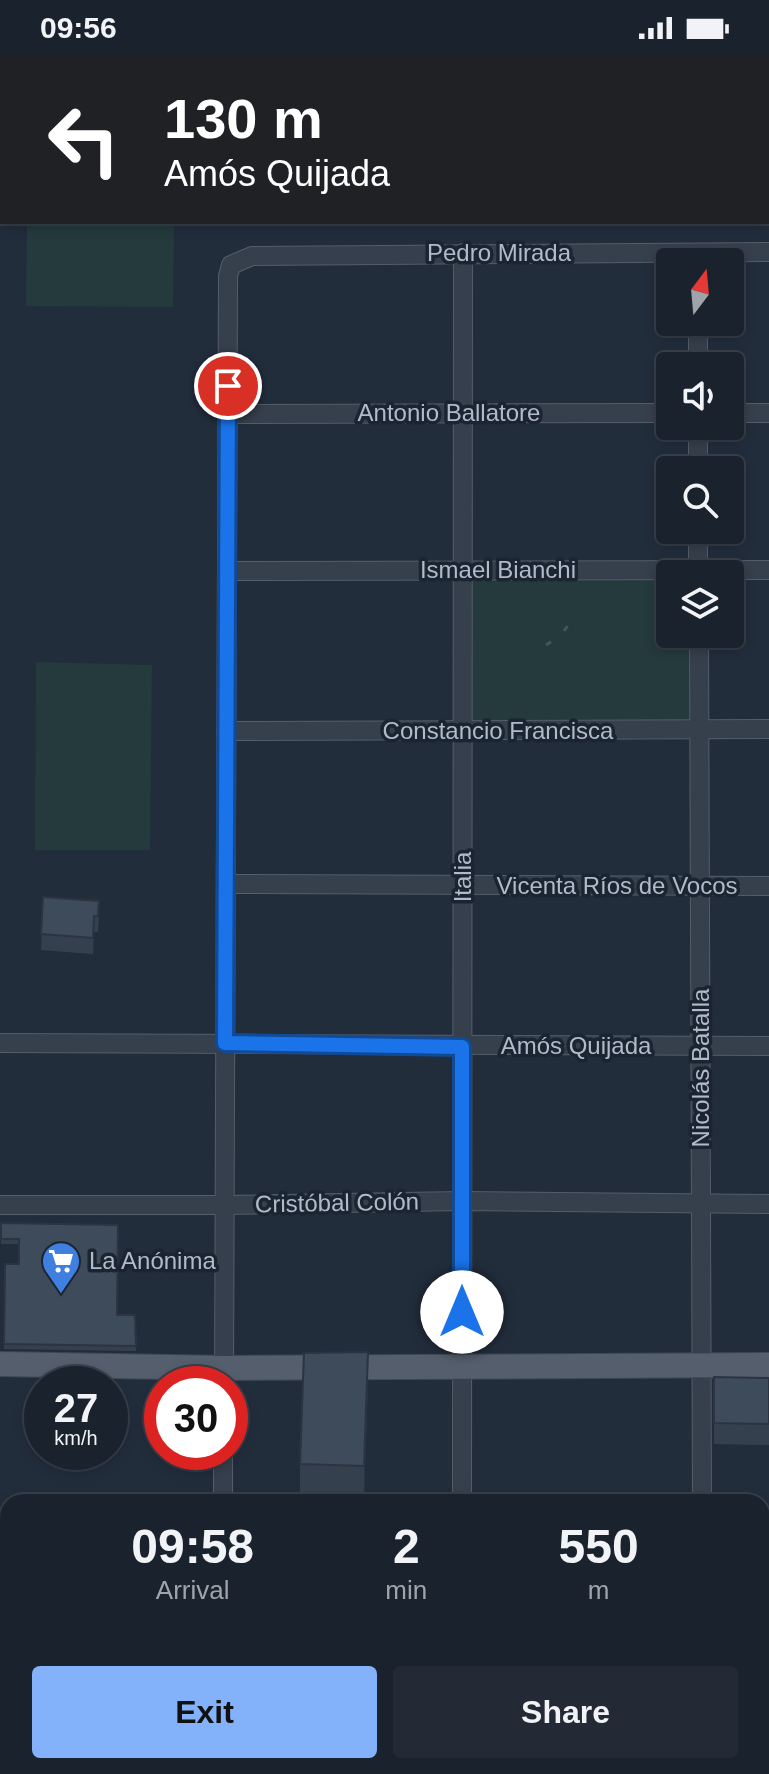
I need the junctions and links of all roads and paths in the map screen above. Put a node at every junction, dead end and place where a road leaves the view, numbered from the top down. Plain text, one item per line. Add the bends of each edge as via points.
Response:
1 (769, 252) edge
2 (463, 253) junction
3 (744, 254) edge
4 (656, 256) edge
5 (463, 413) junction
6 (656, 413) edge
7 (744, 413) edge
8 (769, 413) edge
9 (228, 414) junction
10 (463, 570) junction
11 (769, 570) edge
12 (227, 571) junction
13 (744, 571) edge
14 (656, 572) edge
15 (569, 624) dead end
16 (564, 631) dead end
17 (552, 641) dead end
18 (546, 645) dead end
19 (699, 648) edge
20 (769, 729) edge
21 (700, 730) junction
22 (226, 731) junction
23 (463, 731) junction
24 (226, 884) junction
25 (462, 885) junction
26 (699, 886) junction
27 (769, 886) edge
28 (0, 1043) edge
29 (225, 1043) junction
30 (700, 1046) junction
31 (769, 1046) edge
32 (462, 1047) junction
33 (462, 1201) junction
34 (702, 1204) junction
35 (769, 1204) edge
36 (0, 1205) edge
37 (224, 1205) junction
38 (0, 1364) edge
39 (702, 1365) junction
40 (769, 1365) edge
41 (224, 1366) edge
42 (462, 1368) junction
43 (144, 1372) edge
44 (248, 1375) edge
45 (223, 1470) edge
46 (223, 1494) edge
47 (462, 1494) edge
48 (702, 1494) edge

1 - 3 street, Pedro Mirada
2 - 4 street, Pedro Mirada
2 - 5 street, Italia
2 - 9 street, Pedro Mirada via 239,259 228,276
5 - 6 street, Antonio Ballatore
5 - 9 street, Antonio Ballatore
5 - 10 street, Italia
7 - 8 street
9 - 12 street
10 - 12 street, Ismael Bianchi
10 - 14 street, Ismael Bianchi
10 - 23 street, Italia
11 - 13 street, Ismael Bianchi
12 - 22 street
15 - 16 path
17 - 18 path
19 - 21 street, Nicolás Batalla
20 - 21 street, Constancio Francisca
21 - 23 street, Constancio Francisca
21 - 26 street, Nicolás Batalla
22 - 23 street, Constancio Francisca
22 - 24 street
23 - 25 street, Italia
24 - 25 street, Vicenta Ríos de Vocos
24 - 29 street
25 - 26 street, Vicenta Ríos de Vocos
25 - 32 street, Italia
26 - 27 street, Vicenta Ríos de Vocos
26 - 30 street, Nicolás Batalla
28 - 29 street, Amós Quijada
29 - 32 street, Amós Quijada
29 - 37 street
30 - 31 street, Amós Quijada
30 - 32 street, Amós Quijada
30 - 34 street, Nicolás Batalla
32 - 33 street, Italia
33 - 34 street, Cristóbal Colón
33 - 37 street, Cristóbal Colón
33 - 42 street, Italia
34 - 35 street, Cristóbal Colón
34 - 39 street, Nicolás Batalla
36 - 37 street, Cristóbal Colón
37 - 41 street
38 - 43 main road
39 - 40 main road
39 - 42 main road
39 - 48 street, Nicolás Batalla
42 - 44 main road
42 - 47 street, Italia
45 - 46 street

